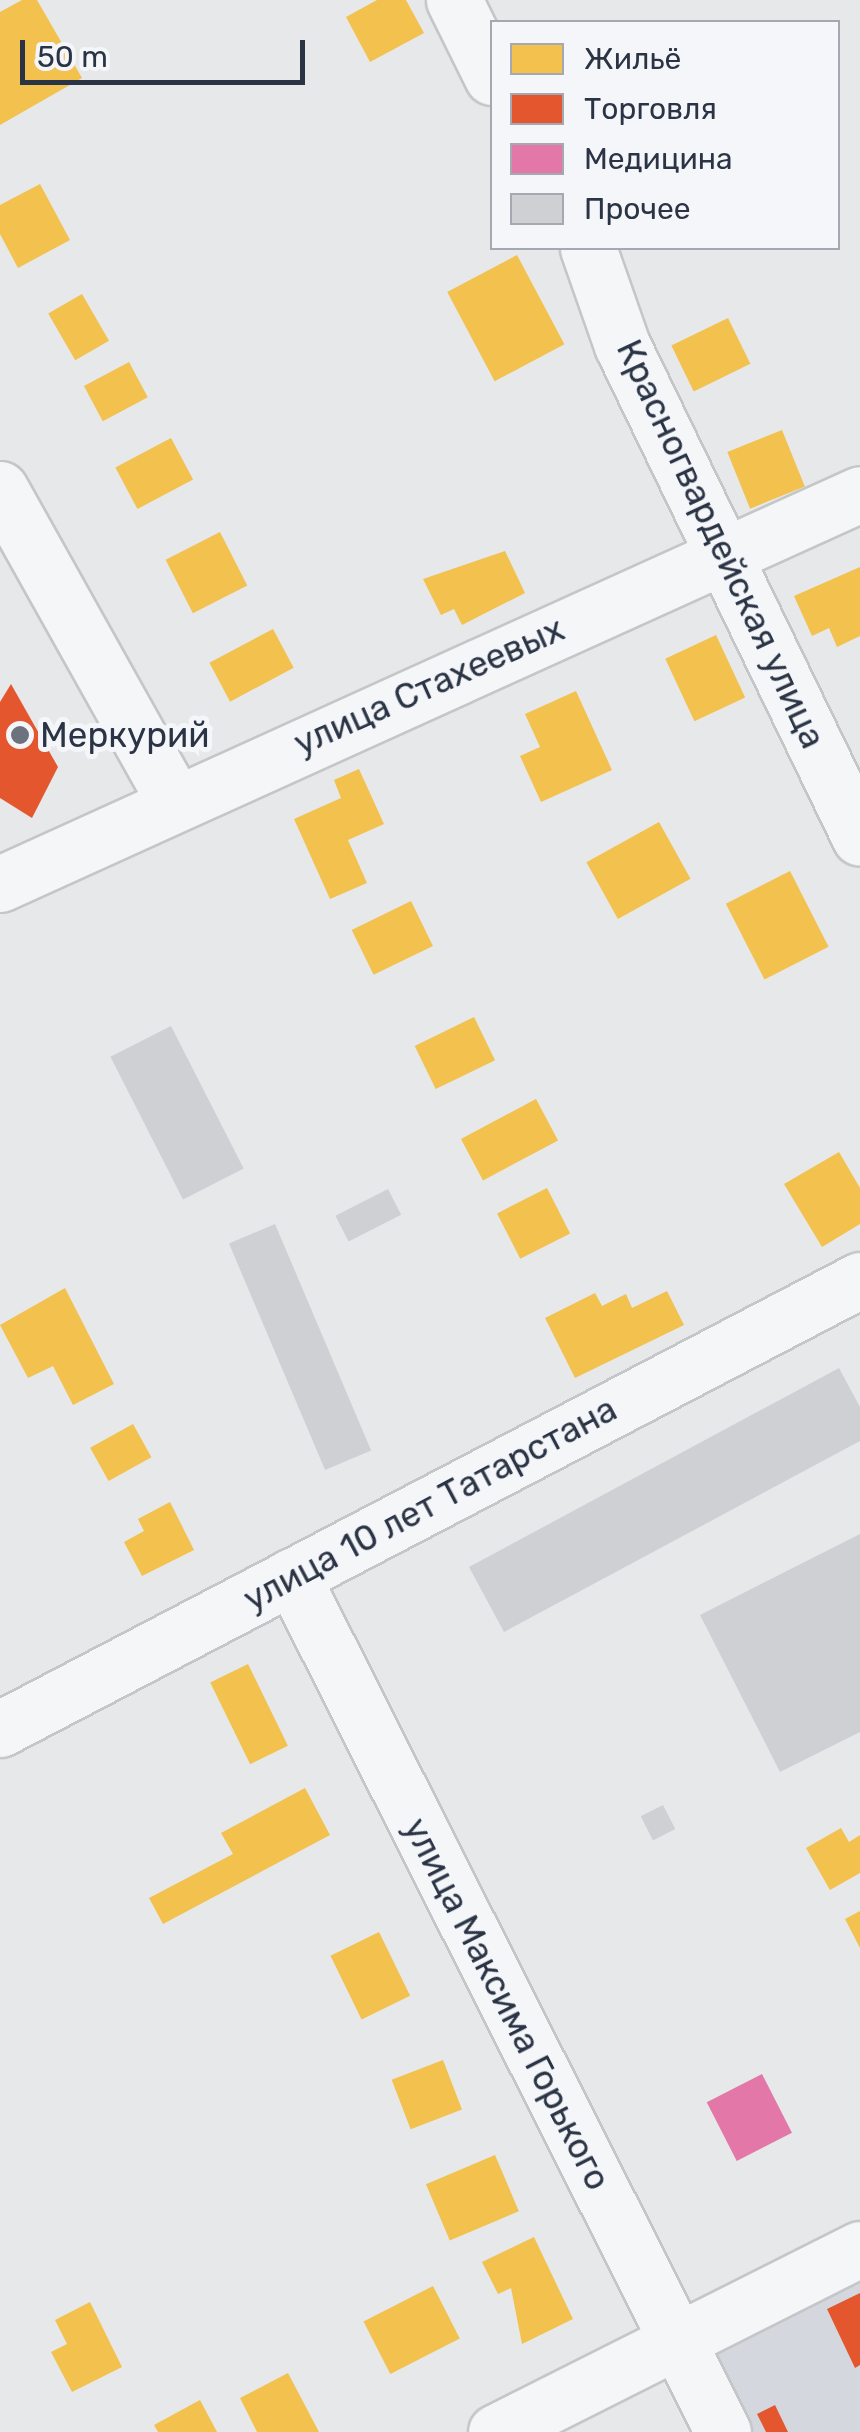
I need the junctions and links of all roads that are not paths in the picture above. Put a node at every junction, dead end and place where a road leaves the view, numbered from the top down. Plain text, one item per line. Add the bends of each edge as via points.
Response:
1 (454, 0) edge
2 (490, 73) edge
3 (589, 250) edge
4 (0, 489) edge
5 (860, 494) edge
6 (724, 556) junction
7 (173, 799) junction
8 (860, 838) edge
9 (0, 884) edge
10 (860, 1280) edge
11 (292, 1576) junction
12 (0, 1730) edge
13 (860, 2249) edge
14 (676, 2340) junction
15 (496, 2432) edge
16 (723, 2432) edge

1 - 2 street
3 - 6 street, Красногвардейская улица via 622,346
4 - 7 street
5 - 6 street, улица Стахеевых
6 - 7 street, улица Стахеевых
6 - 8 street, Красногвардейская улица
7 - 9 street, улица Стахеевых
10 - 11 street, улица 10 лет Татарстана
11 - 12 street, улица 10 лет Татарстана
11 - 14 street, улица Максима Горького
13 - 14 street
14 - 15 street
14 - 16 street, улица Максима Горького

